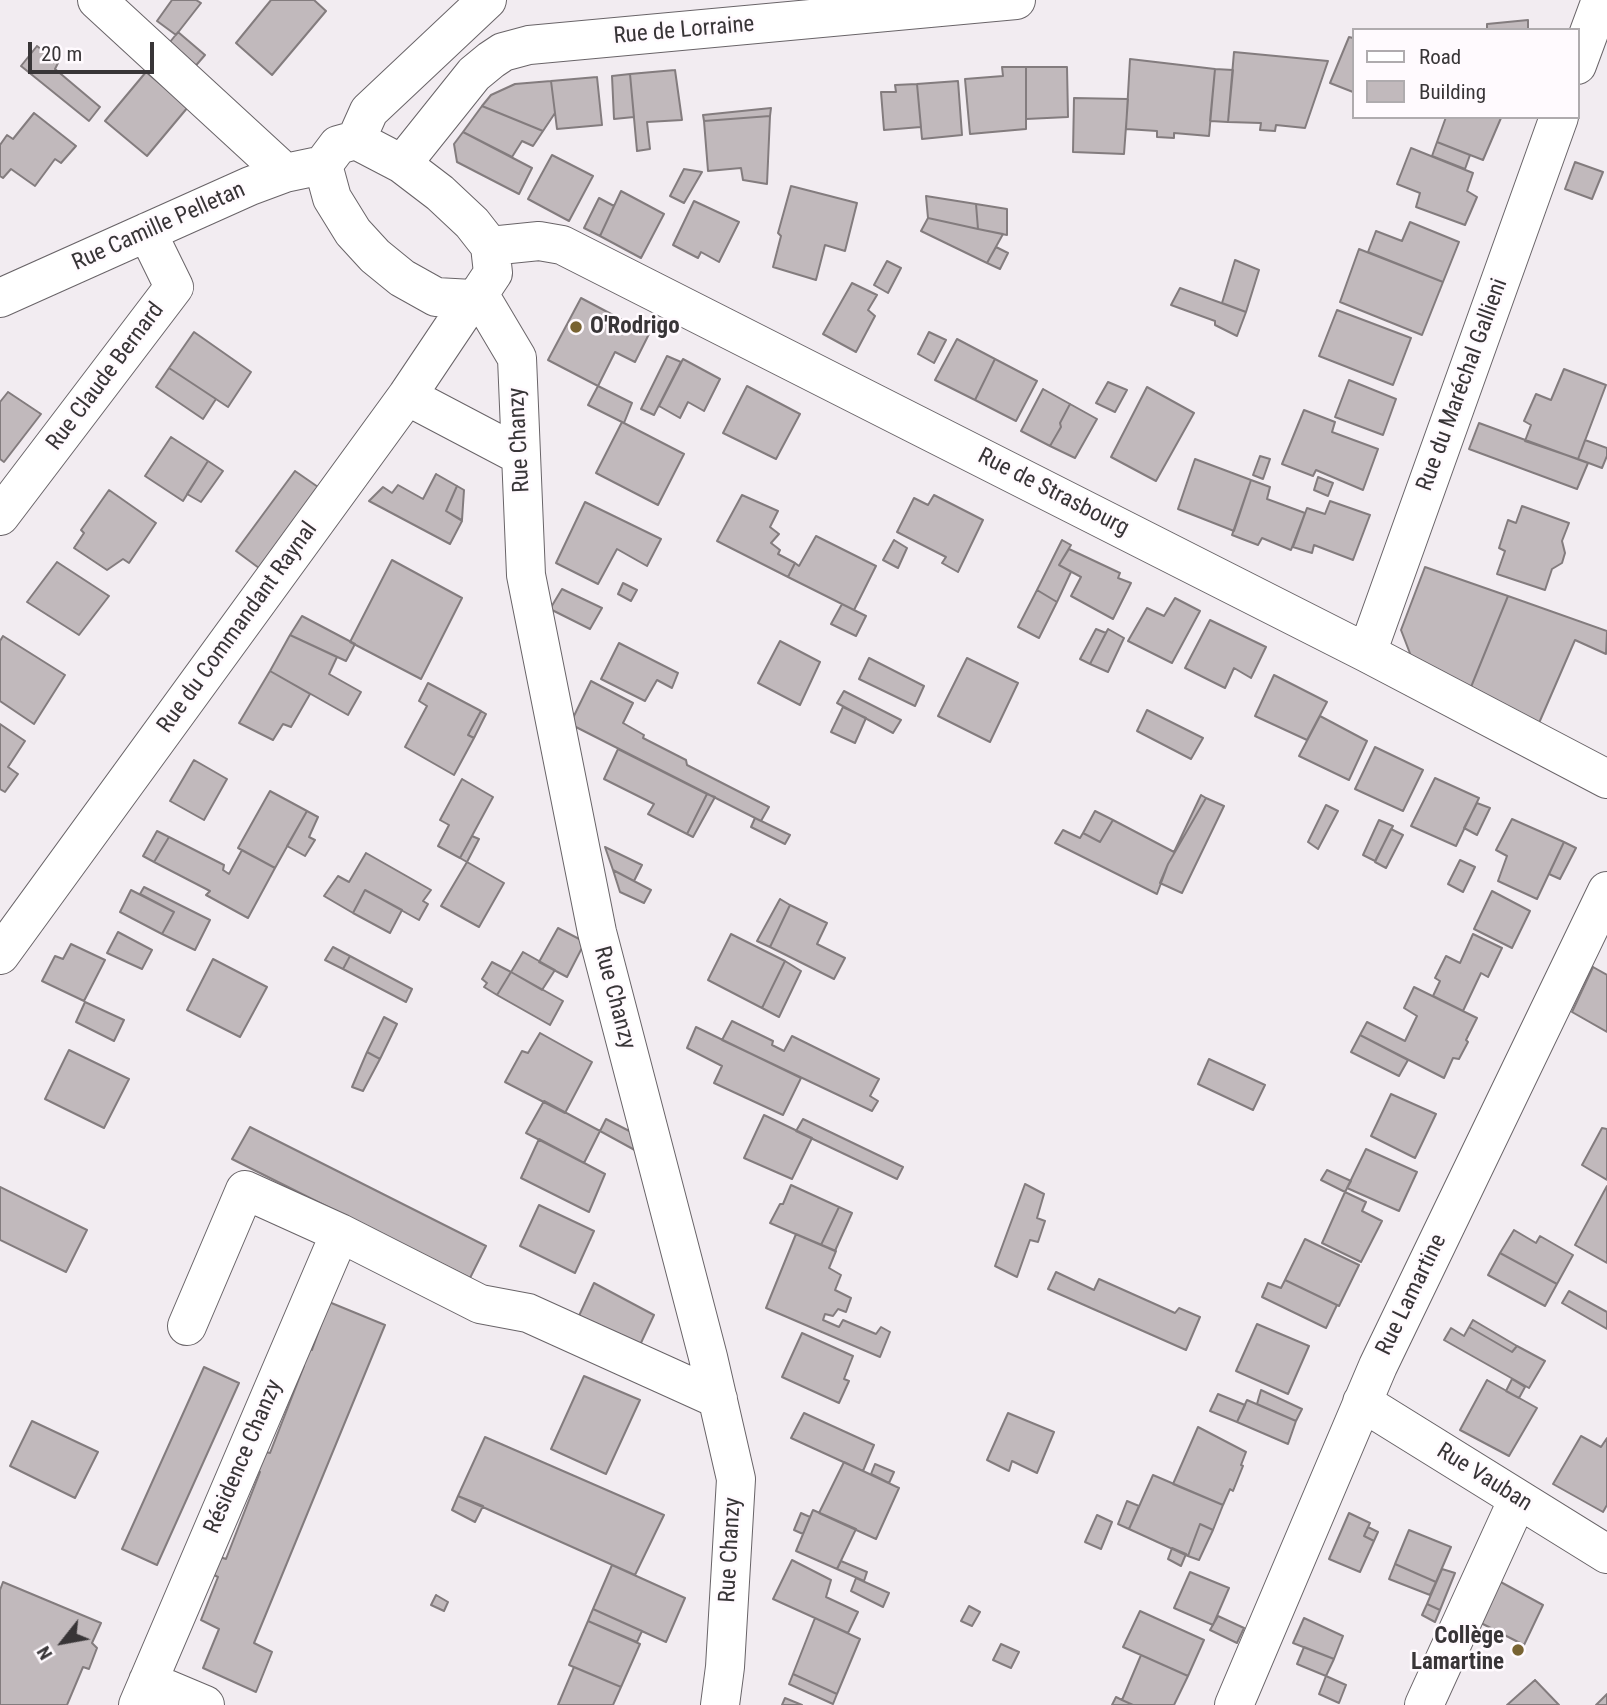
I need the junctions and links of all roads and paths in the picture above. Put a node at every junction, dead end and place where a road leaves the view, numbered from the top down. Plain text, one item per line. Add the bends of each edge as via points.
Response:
1 (97, 0) edge
2 (486, 0) edge
3 (1016, 0) edge
4 (1601, 0) edge
5 (1579, 60) edge
6 (1558, 119) edge
7 (356, 140) junction
8 (402, 164) junction
9 (323, 166) junction
10 (285, 173) junction
11 (147, 232) junction
12 (490, 246) junction
13 (476, 297) junction
14 (0, 299) edge
15 (407, 396) junction
16 (521, 456) junction
17 (0, 516) edge
18 (1367, 653) junction
19 (1607, 779) edge
20 (1607, 891) edge
21 (0, 955) edge
22 (340, 1233) junction
23 (187, 1326) dead end
24 (718, 1399) junction
25 (1362, 1402) junction
26 (1518, 1499) junction
27 (1607, 1554) edge
28 (143, 1693) edge
29 (205, 1705) edge
30 (720, 1705) edge
31 (1234, 1705) edge
32 (1424, 1705) edge

1 - 10 street
2 - 7 street via 369,111
3 - 8 street, Rue de Lorraine via 503,52 474,74
4 - 5 street
6 - 18 street, Rue du Maréchal Gallieni
7 - 8 street
7 - 9 street via 338,145
8 - 12 street via 440,193
9 - 10 street, Rue Camille Pelletan
9 - 13 street via 332,198 375,257 436,297
10 - 11 street, Rue Camille Pelletan
11 - 14 street, Rue Camille Pelletan
11 - 17 street, Rue Claude Bernard via 174,287
12 - 13 street, Rue du Commandant Raynal via 493,273
12 - 18 street, Rue de Strasbourg via 539,241 562,245
13 - 15 street, Rue du Commandant Raynal
13 - 16 street, Rue Chanzy via 517,358
15 - 16 street
15 - 21 street, Rue du Commandant Raynal
16 - 24 street, Rue Chanzy via 526,575 597,932
18 - 19 street, Rue de Strasbourg
20 - 25 street, Rue Lamartine
22 - 23 street via 245,1190
22 - 24 street via 480,1304 528,1313
22 - 28 street, Résidence Chanzy
24 - 30 street, Rue Chanzy via 736,1479
25 - 26 street, Rue Vauban
25 - 31 street, Rue Lamartine
26 - 27 street, Rue Vauban
26 - 32 street
28 - 29 street, Résidence Chanzy

